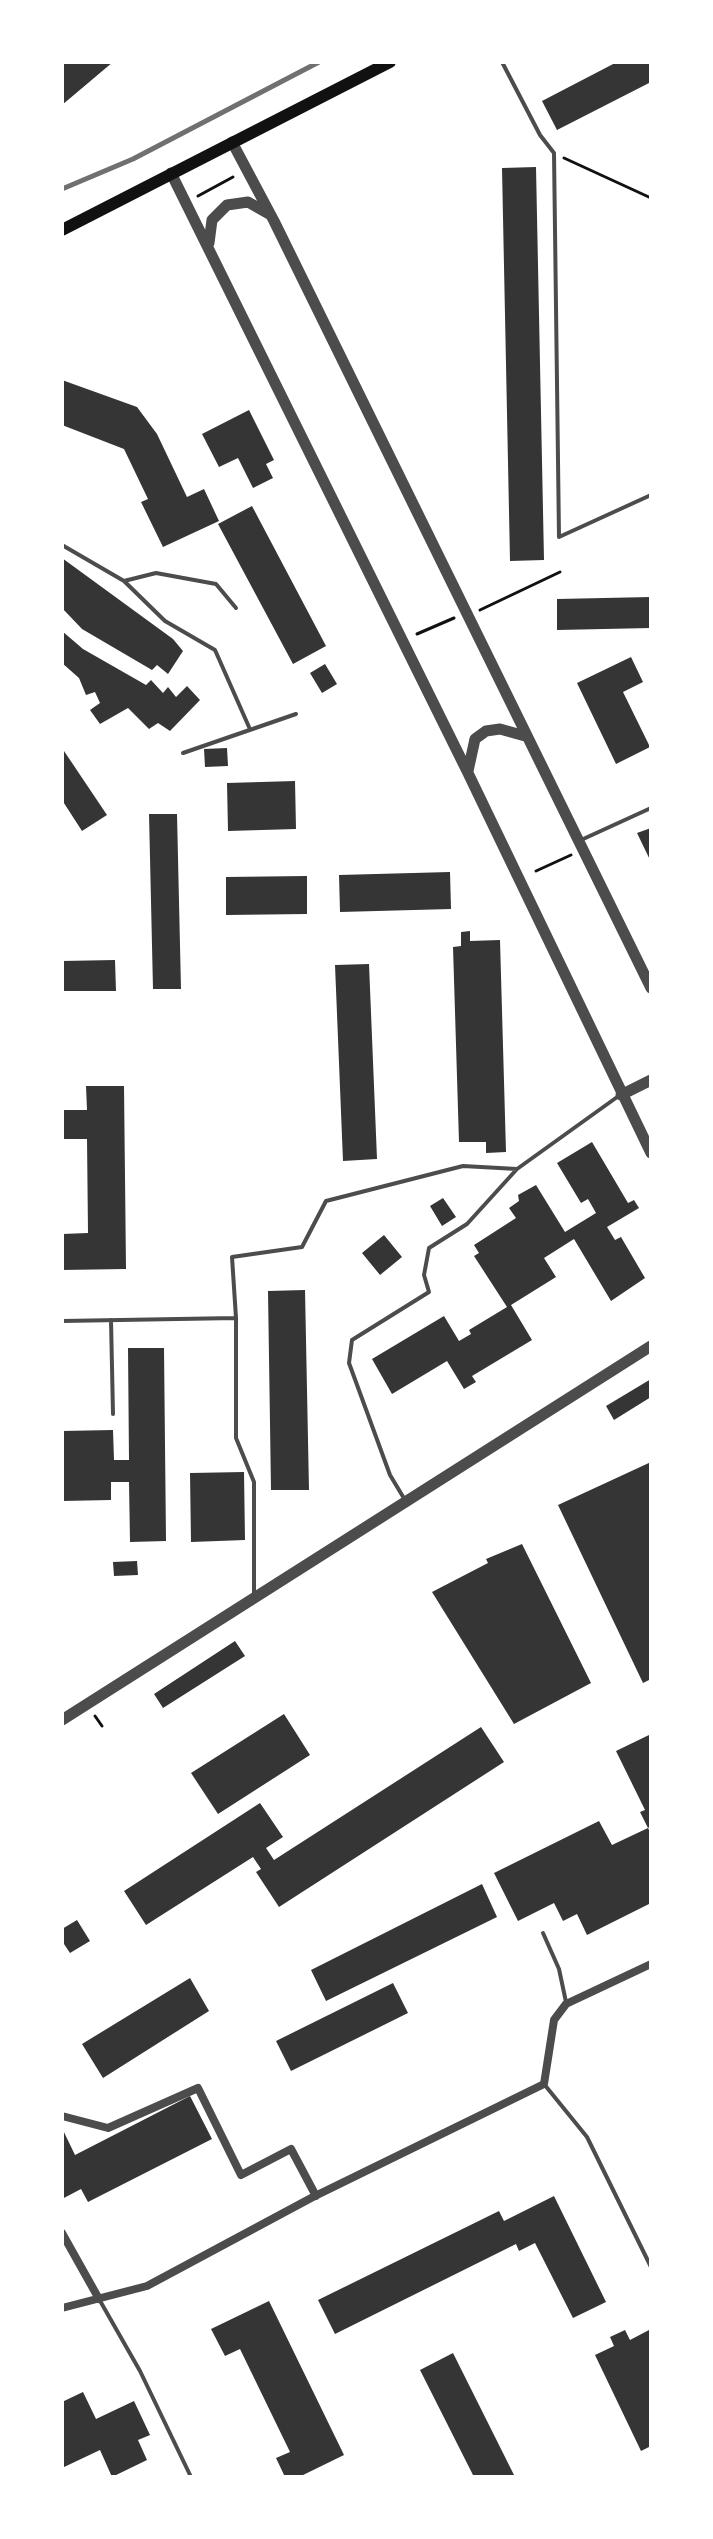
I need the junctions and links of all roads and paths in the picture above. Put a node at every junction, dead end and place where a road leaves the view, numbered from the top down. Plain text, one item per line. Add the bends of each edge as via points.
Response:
1 (390, 62) edge
2 (502, 62) edge
3 (232, 142) junction
4 (554, 153) junction
5 (171, 173) junction
6 (235, 176) dead end
7 (198, 196) dead end
8 (651, 198) edge
9 (274, 221) junction
10 (62, 230) edge
11 (211, 249) junction
12 (651, 495) edge
13 (62, 545) edge
14 (560, 572) dead end
15 (124, 581) junction
16 (236, 608) dead end
17 (466, 614) junction
18 (403, 640) junction
19 (296, 714) dead end
20 (249, 727) junction
21 (525, 736) junction
22 (183, 753) dead end
23 (468, 773) junction
24 (651, 808) edge
25 (577, 842) junction
26 (571, 855) dead end
27 (536, 871) dead end
28 (651, 988) edge
29 (651, 1080) edge
30 (621, 1095) junction
31 (651, 1153) edge
32 (517, 1169) junction
33 (236, 1318) junction
34 (111, 1320) junction
35 (62, 1321) edge
36 (651, 1346) edge
37 (113, 1414) dead end
38 (405, 1500) junction
39 (254, 1597) junction
40 (62, 1720) edge
41 (543, 1933) dead end
42 (651, 1964) edge
43 (566, 2004) junction
44 (544, 2084) junction
45 (62, 2116) edge
46 (316, 2196) junction
47 (62, 2233) edge
48 (651, 2267) edge
49 (99, 2299) junction
50 (62, 2308) edge
51 (191, 2477) edge

1 - 3 main road
2 - 4 lane
3 - 5 main road
3 - 9 street
4 - 8 path
4 - 12 lane via 559,537
5 - 10 main road
5 - 11 street
6 - 7 path
9 - 11 street via 248,202 227,205 212,220
9 - 17 street
11 - 18 street
13 - 15 lane
14 - 17 path
15 - 16 lane via 156,573 216,584
15 - 20 lane via 165,621 215,650
17 - 18 path
17 - 21 street
18 - 23 street
19 - 20 lane
20 - 22 lane
21 - 23 street via 486,731 475,739
21 - 25 street
23 - 30 street
24 - 25 lane
25 - 28 street
26 - 27 path
29 - 30 street
30 - 31 street
30 - 32 lane
32 - 33 lane via 463,1166 326,1201 302,1247 232,1257
32 - 38 lane via 467,1224 429,1248 424,1275 429,1292 352,1340 349,1363 390,1475
33 - 34 lane
33 - 39 lane via 236,1438 254,1482
34 - 35 lane
34 - 37 lane
36 - 38 street
38 - 39 street
39 - 40 street
41 - 43 lane via 559,1969
42 - 43 street
43 - 44 street via 554,2020
44 - 46 street
44 - 48 lane via 587,2137
45 - 46 street via 108,2128 198,2088 241,2175 291,2149
46 - 49 street via 147,2286
47 - 49 street
49 - 50 street
49 - 51 lane

